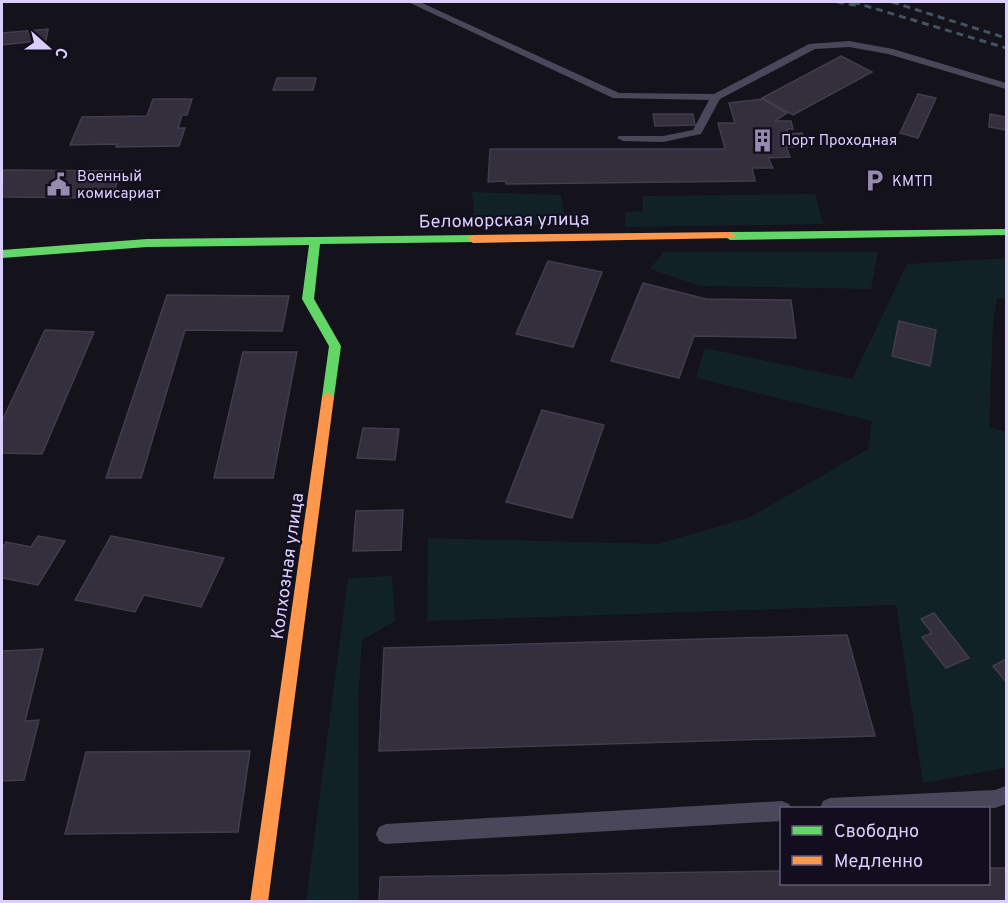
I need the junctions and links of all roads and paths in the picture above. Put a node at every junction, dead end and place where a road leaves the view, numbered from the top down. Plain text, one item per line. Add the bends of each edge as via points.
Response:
1 (413, 2) edge
2 (1006, 86) edge
3 (716, 97) junction
4 (623, 138) dead end
5 (1006, 232) edge
6 (315, 241) junction
7 (2, 254) edge
8 (1006, 795) edge
9 (848, 807) edge
10 (780, 811) edge
11 (386, 834) dead end
12 (259, 902) edge

1 - 3 lane via 616,96
2 - 3 lane via 889,51 849,44 813,46
3 - 4 lane via 697,132 663,139
5 - 6 street, Беломорская улица
6 - 7 street, Беломорская улица via 147,243
6 - 12 street, Колхозная улица via 308,299 335,346
8 - 9 lane via 996,799
10 - 11 lane

